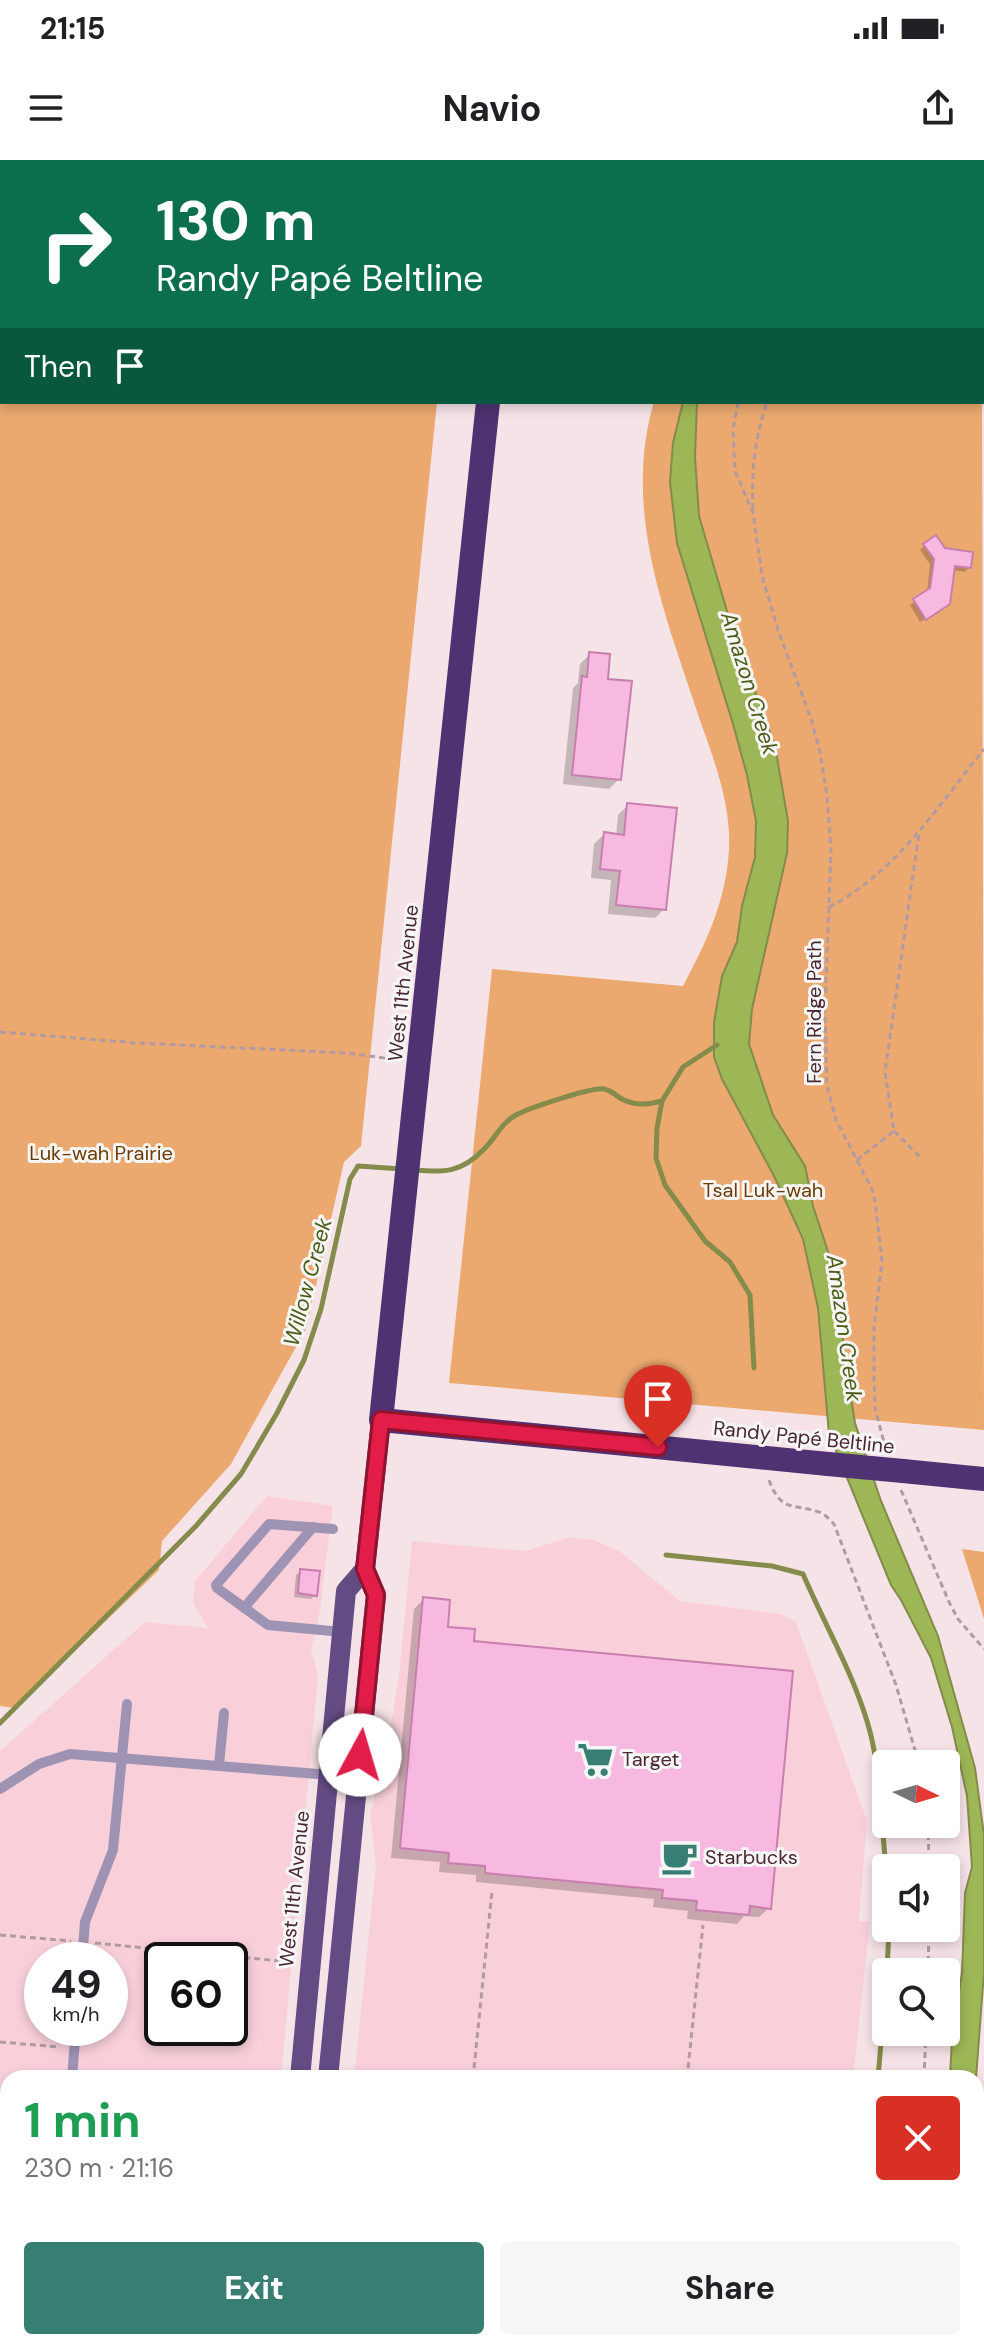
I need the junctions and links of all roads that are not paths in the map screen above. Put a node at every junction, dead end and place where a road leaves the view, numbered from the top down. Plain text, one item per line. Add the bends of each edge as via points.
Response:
1 (488, 404) edge
2 (381, 1420) junction
3 (984, 1479) edge
4 (313, 1527) junction
5 (333, 1529) dead end
6 (365, 1569) junction
7 (244, 1608) junction
8 (342, 1632) junction
9 (127, 1704) dead end
10 (224, 1713) dead end
11 (122, 1757) junction
12 (219, 1765) junction
13 (330, 1775) junction
14 (0, 1789) edge
15 (327, 1798) junction
16 (347, 1877) junction
17 (84, 1942) edge
18 (74, 2046) edge
19 (73, 2070) edge
20 (301, 2070) edge
21 (329, 2070) edge

1 - 2 highway, West 11th Avenue
2 - 3 highway, Randy Papé Beltline, bridge via 828,1464 901,1479
2 - 6 main road, West 11th Avenue
4 - 5 lane
4 - 7 lane
4 - 7 lane via 266,1526 216,1585
6 - 8 main road, West 11th Avenue via 346,1591
6 - 16 main road, West 11th Avenue via 376,1595
7 - 8 lane via 268,1625
8 - 13 main road, West 11th Avenue
9 - 11 lane
10 - 12 lane
11 - 12 lane
11 - 14 lane via 58,1756
11 - 17 lane via 113,1850 85,1922
12 - 13 lane
13 - 15 main road, West 11th Avenue
15 - 16 main road via 338,1815 334,1866
15 - 20 main road, West 11th Avenue
16 - 21 main road, West 11th Avenue
18 - 19 lane

